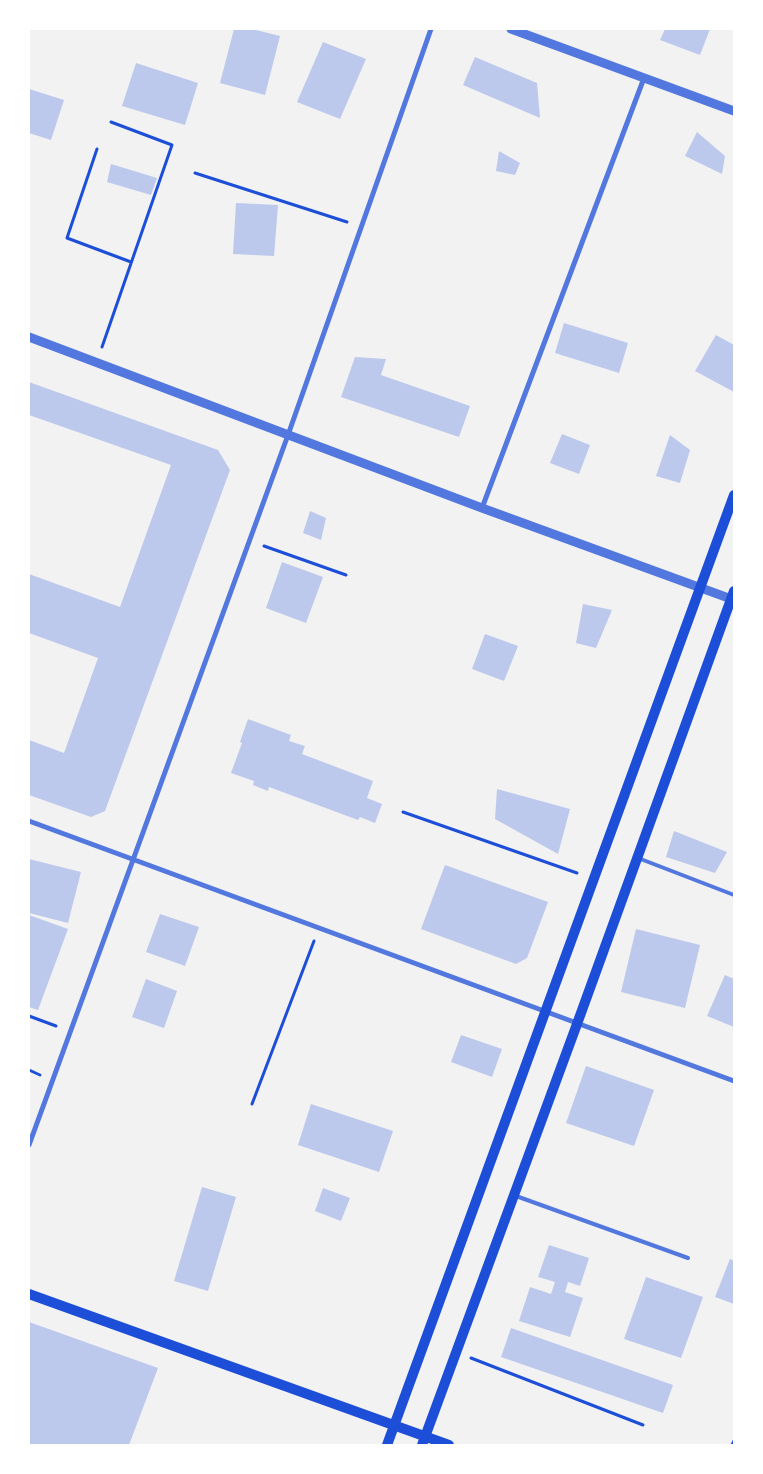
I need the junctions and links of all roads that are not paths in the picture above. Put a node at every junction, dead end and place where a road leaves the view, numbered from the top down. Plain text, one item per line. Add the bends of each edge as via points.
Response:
1 (431, 29) edge
2 (510, 29) edge
3 (644, 78) junction
4 (734, 111) edge
5 (29, 337) edge
6 (288, 435) junction
7 (734, 495) edge
8 (482, 508) junction
9 (700, 587) junction
10 (733, 596) edge
11 (29, 821) edge
12 (638, 858) junction
13 (133, 860) junction
14 (734, 895) edge
15 (545, 1011) junction
16 (578, 1024) junction
17 (734, 1081) edge
18 (29, 1145) edge
19 (514, 1196) junction
20 (688, 1258) dead end
21 (29, 1294) edge
22 (395, 1424) junction
23 (423, 1441) edge
24 (387, 1445) edge
25 (449, 1445) edge

1 - 6 street
2 - 3 street
3 - 4 street
3 - 8 street
5 - 6 street
6 - 8 street
6 - 13 street
7 - 9 main road
8 - 9 street
9 - 10 street
9 - 15 main road
10 - 12 main road
11 - 13 street
12 - 14 lane
12 - 16 main road
13 - 15 street
13 - 18 street
15 - 16 street
15 - 22 main road
16 - 17 street
16 - 19 main road
19 - 20 lane
19 - 23 main road
21 - 22 main road
22 - 23 main road
22 - 24 main road
23 - 25 main road

